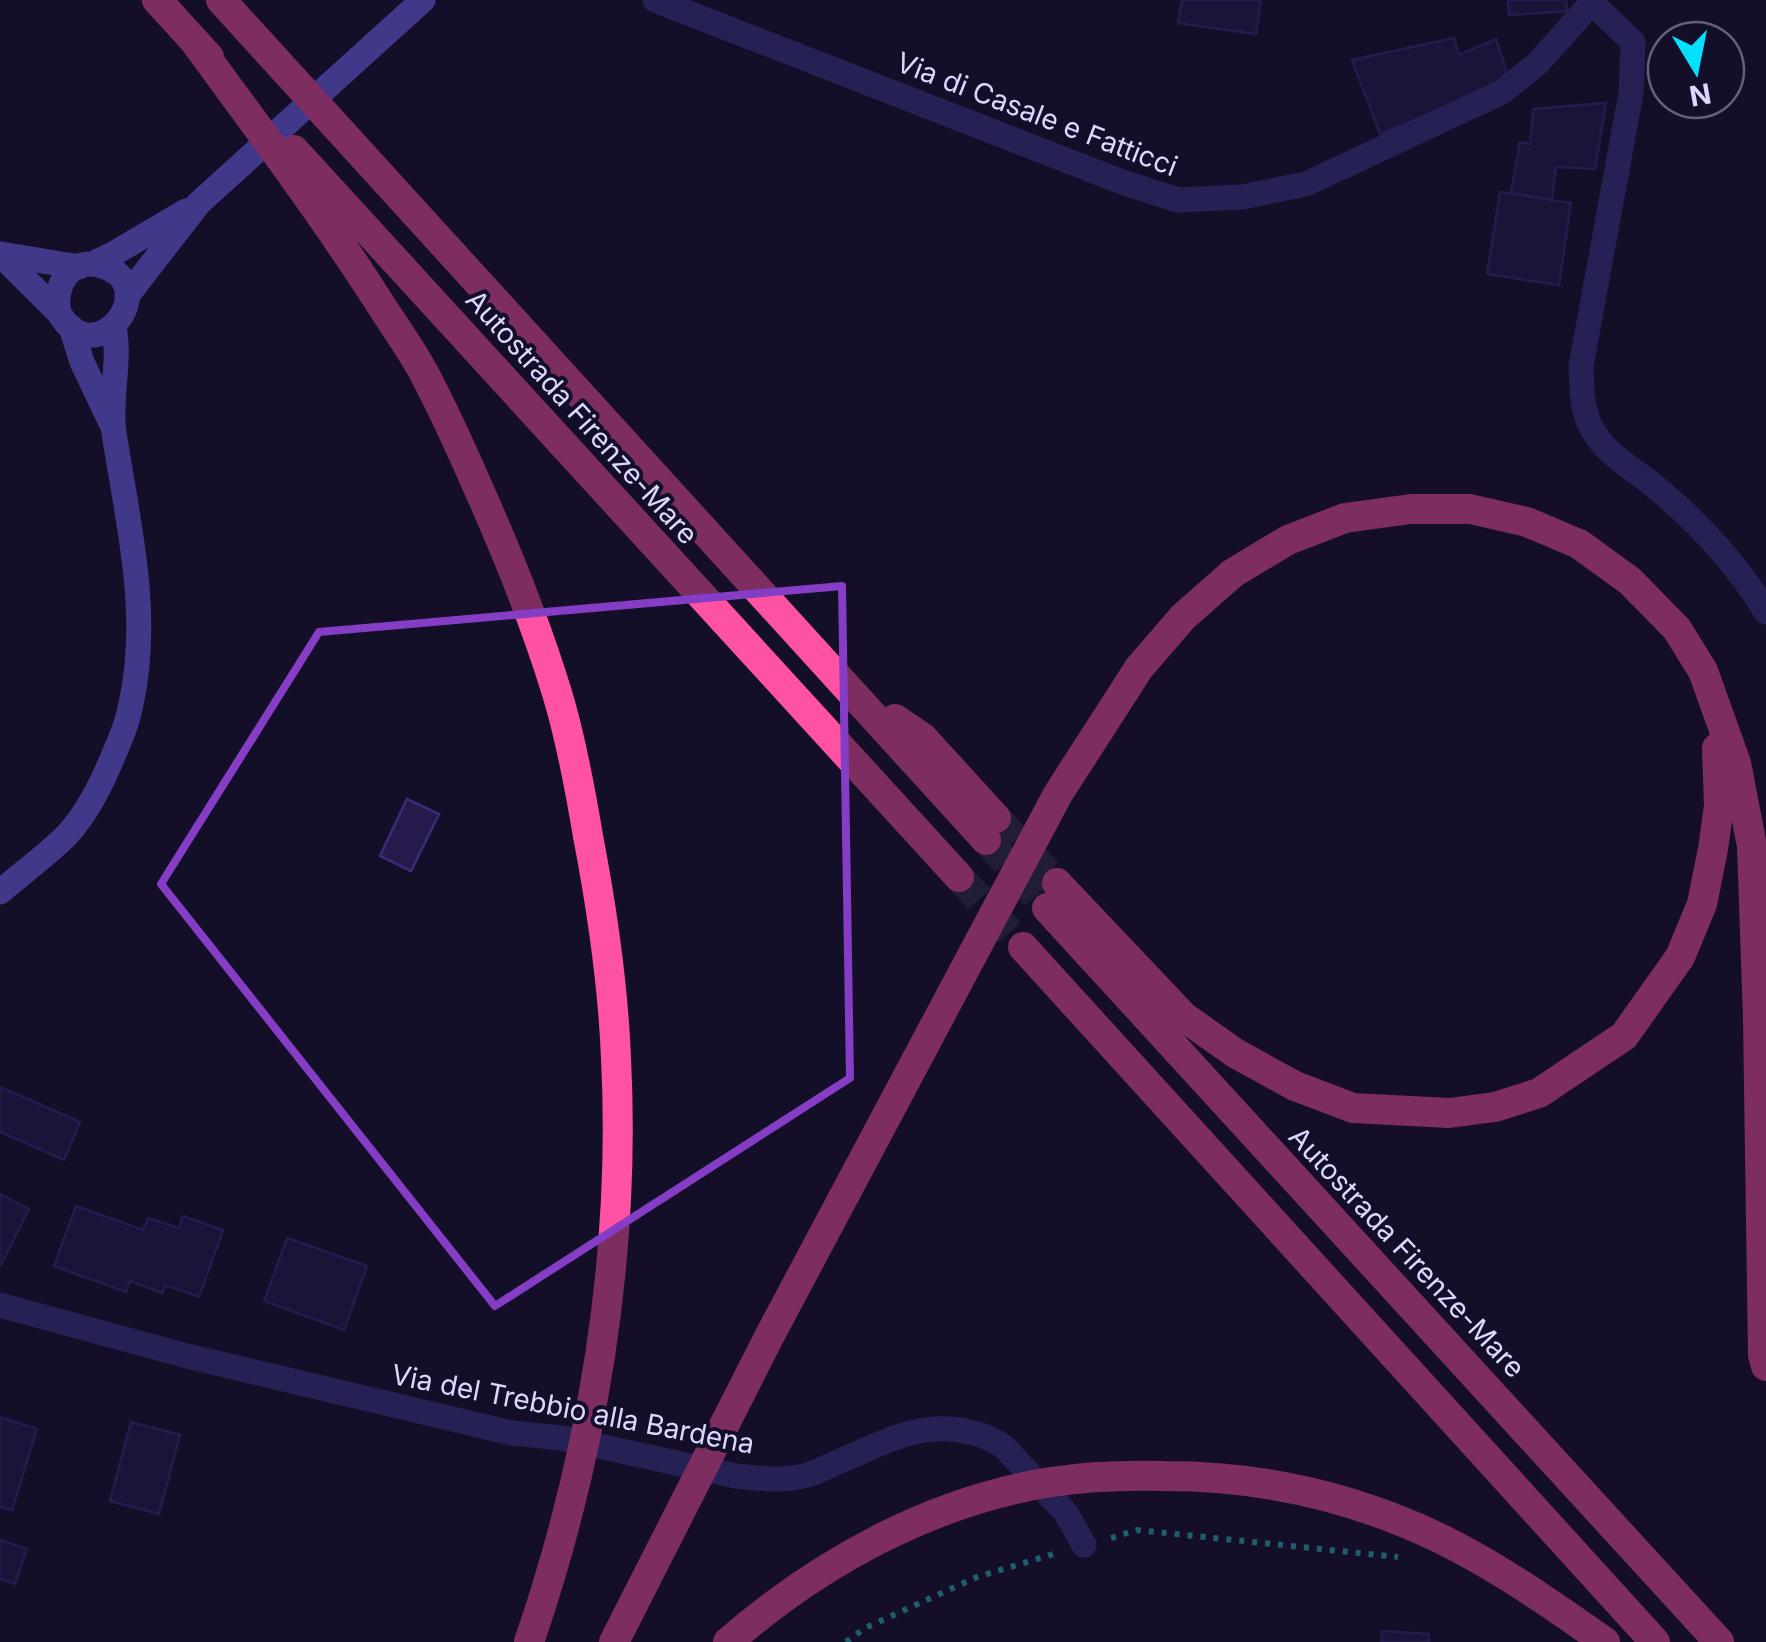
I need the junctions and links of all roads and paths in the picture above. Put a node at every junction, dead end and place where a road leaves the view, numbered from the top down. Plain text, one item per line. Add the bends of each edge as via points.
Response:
1 (157, 0) edge
2 (221, 0) edge
3 (423, 0) edge
4 (655, 0) edge
5 (1593, 2) edge
6 (195, 42) junction
7 (199, 203) junction
8 (0, 254) edge
9 (85, 265) junction
10 (127, 296) junction
11 (65, 320) junction
12 (114, 327) junction
13 (114, 428) junction
14 (1766, 612) edge
15 (1703, 672) junction
16 (991, 829) tunnel mouth
17 (959, 877) tunnel mouth
18 (0, 892) edge
19 (1023, 947) tunnel mouth
20 (0, 1305) edge
21 (1766, 1366) edge
22 (1084, 1545) junction
23 (1398, 1557) dead end
24 (529, 1642) edge
25 (614, 1642) edge
26 (728, 1642) edge
27 (846, 1642) edge
28 (1605, 1642) edge
29 (1655, 1642) edge
30 (1719, 1642) edge

1 - 6 highway, Autostrada Firenze-Mare
2 - 16 highway, Autostrada Firenze-Mare via 850,689
3 - 7 street
4 - 5 street, Via di Casale e Fatticci via 1178,200 1306,184 1502,92
5 - 14 street via 1632,42 1632,59 1580,366 1583,404 1591,429 1609,451 1720,547
6 - 17 highway, Autostrada Firenze-Mare
6 - 24 highway via 424,372 498,534 558,696 578,778 604,922 618,1145 604,1334 571,1503
7 - 9 street
7 - 10 street
8 - 9 street
8 - 11 street
9 - 10 street via 112,270
9 - 11 street via 62,280
10 - 12 street
11 - 12 street via 81,333
11 - 13 street
12 - 13 street
13 - 18 street via 137,576 131,706 84,813
15 - 21 highway via 1736,763 1752,846
15 - 25 highway via 1677,629 1630,581 1578,544 1527,522 1470,509 1411,508 1345,518 1288,540 1232,573 1138,668 1058,794
15 - 30 highway, Autostrada Firenze-Mare via 1720,806 1702,904 1680,957 1624,1036 1539,1093 1449,1113 1353,1108 1295,1086 1184,1017 1052,896
19 - 29 highway
20 - 22 street, Via del Trebbio alla Bardena via 512,1433 736,1476 800,1477 906,1432 978,1433 1005,1448 1066,1513
22 - 23 path via 1137,1530
22 - 27 path via 977,1577
26 - 28 highway via 778,1601 912,1524 1011,1490 1140,1475 1252,1481 1404,1522 1524,1586

